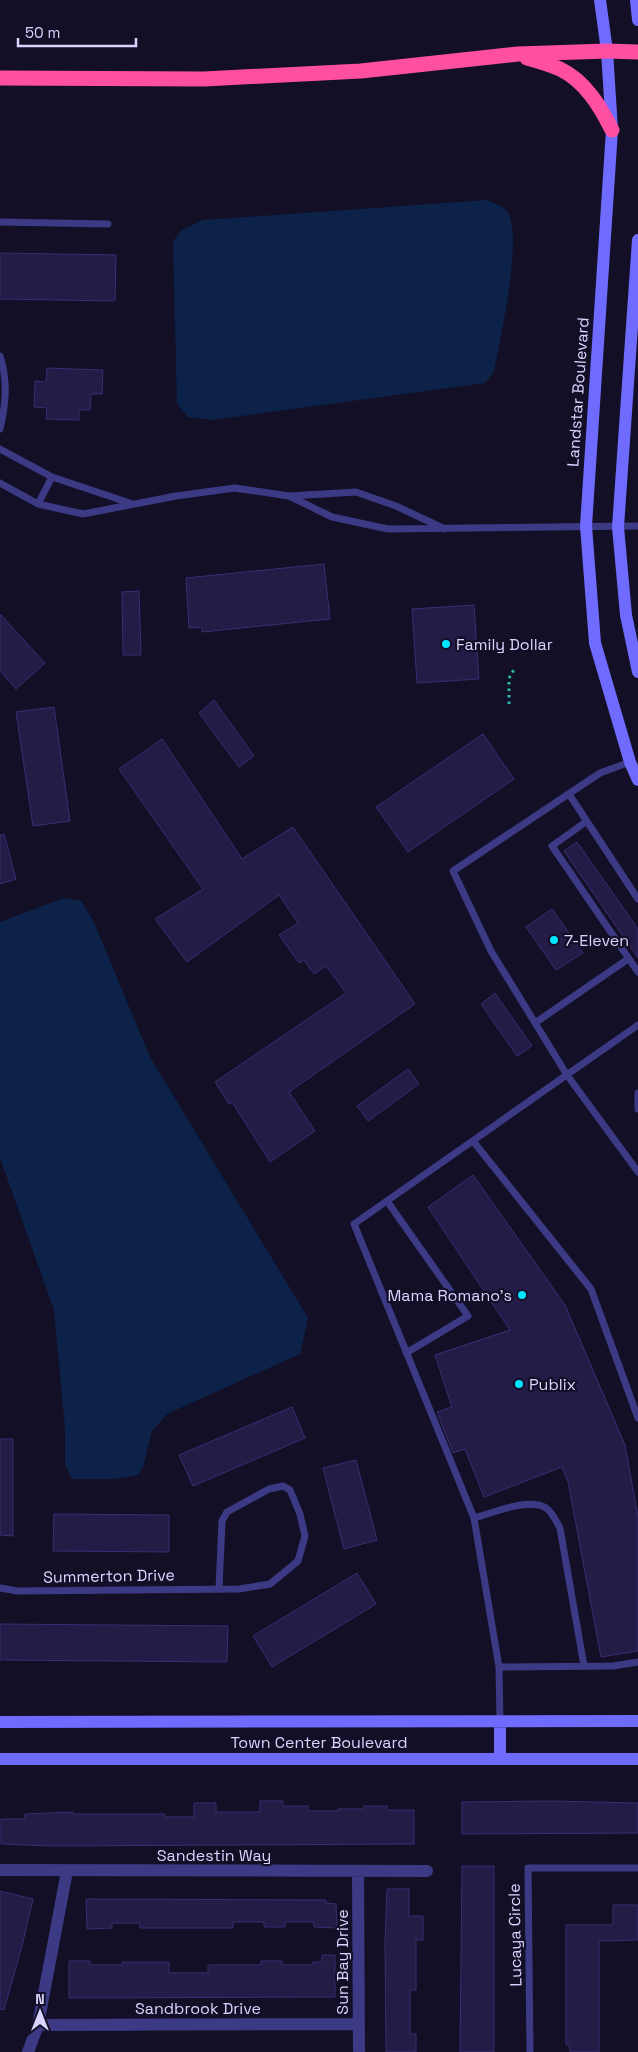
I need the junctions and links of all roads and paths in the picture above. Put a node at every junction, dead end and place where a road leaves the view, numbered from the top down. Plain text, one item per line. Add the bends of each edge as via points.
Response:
1 (600, 0) edge
2 (636, 0) edge
3 (638, 20) edge
4 (607, 51) junction
5 (638, 52) edge
6 (518, 54) junction
7 (0, 78) edge
8 (612, 130) junction
9 (0, 222) edge
10 (108, 224) dead end
11 (638, 240) edge
12 (0, 356) edge
13 (0, 428) edge
14 (0, 449) edge
15 (52, 477) junction
16 (0, 483) edge
17 (289, 496) junction
18 (38, 504) junction
19 (130, 504) junction
20 (586, 526) junction
21 (638, 526) edge
22 (618, 527) junction
23 (445, 529) junction
24 (515, 668) dead end
25 (638, 672) edge
26 (509, 704) dead end
27 (630, 762) junction
28 (638, 780) edge
29 (569, 794) junction
30 (587, 821) junction
31 (638, 899) edge
32 (628, 959) junction
33 (638, 972) edge
34 (535, 1023) junction
35 (638, 1025) edge
36 (567, 1075) junction
37 (638, 1092) edge
38 (638, 1109) edge
39 (473, 1141) junction
40 (638, 1172) edge
41 (386, 1202) junction
42 (406, 1353) junction
43 (638, 1418) edge
44 (474, 1518) junction
45 (0, 1588) edge
46 (219, 1588) junction
47 (638, 1662) edge
48 (499, 1666) junction
49 (584, 1666) junction
50 (638, 1721) edge
51 (0, 1722) edge
52 (500, 1722) junction
53 (0, 1759) edge
54 (500, 1759) junction
55 (638, 1759) edge
56 (638, 1868) edge
57 (0, 1870) edge
58 (67, 1871) junction
59 (358, 1871) junction
60 (427, 1871) dead end
61 (358, 2024) junction
62 (38, 2025) junction
63 (28, 2052) edge
64 (359, 2052) edge
65 (530, 2052) edge

1 - 4 main road, Landstar Boulevard
2 - 3 main road
4 - 5 highway
4 - 6 highway
4 - 8 main road, Landstar Boulevard
6 - 7 highway via 361,72 204,79
6 - 8 highway via 560,69 572,77 599,106
8 - 20 main road, Landstar Boulevard
9 - 10 lane
11 - 22 main road
12 - 13 lane via 5,374 5,407
14 - 15 lane
15 - 18 lane
15 - 19 lane
16 - 18 lane
17 - 19 lane via 235,488
17 - 23 lane via 332,518 388,529
17 - 23 lane via 356,492
18 - 19 lane via 82,514
20 - 22 lane
20 - 23 lane
20 - 27 main road, Landstar Boulevard via 595,643
21 - 22 lane
22 - 25 main road via 626,614
24 - 26 path via 509,678
27 - 28 main road, Landstar Boulevard
27 - 29 lane via 600,773
29 - 30 lane
29 - 34 lane via 454,871 491,951
30 - 31 lane
30 - 32 lane via 552,846
32 - 33 lane
32 - 34 lane
34 - 36 lane
35 - 36 lane
36 - 39 lane
36 - 40 lane
37 - 38 lane
39 - 41 lane
39 - 43 lane via 591,1289
41 - 42 lane via 354,1224
41 - 42 lane via 468,1316
42 - 44 lane
44 - 48 lane
44 - 49 lane via 525,1504 537,1504 548,1509 554,1517 560,1528
45 - 46 lane, Summerton Drive via 17,1591
46 - 46 lane, Summerton Drive via 239,1589 270,1584 298,1561 305,1536 290,1490 283,1486 269,1489 227,1512 222,1521
47 - 49 lane
48 - 49 lane
48 - 52 lane
50 - 52 main road, Town Center Boulevard
51 - 52 main road, Town Center Boulevard
52 - 54 main road
53 - 54 main road, Town Center Boulevard
54 - 55 main road, Town Center Boulevard
56 - 65 lane, Lucaya Circle via 528,1868
57 - 58 street, Sandestin Way
58 - 59 street, Sandestin Way
58 - 62 street
59 - 60 street, Sandestin Way
59 - 61 street, Sun Bay Drive
61 - 62 street, Sandbrook Drive
61 - 64 street, Sun Bay Drive
62 - 63 street

